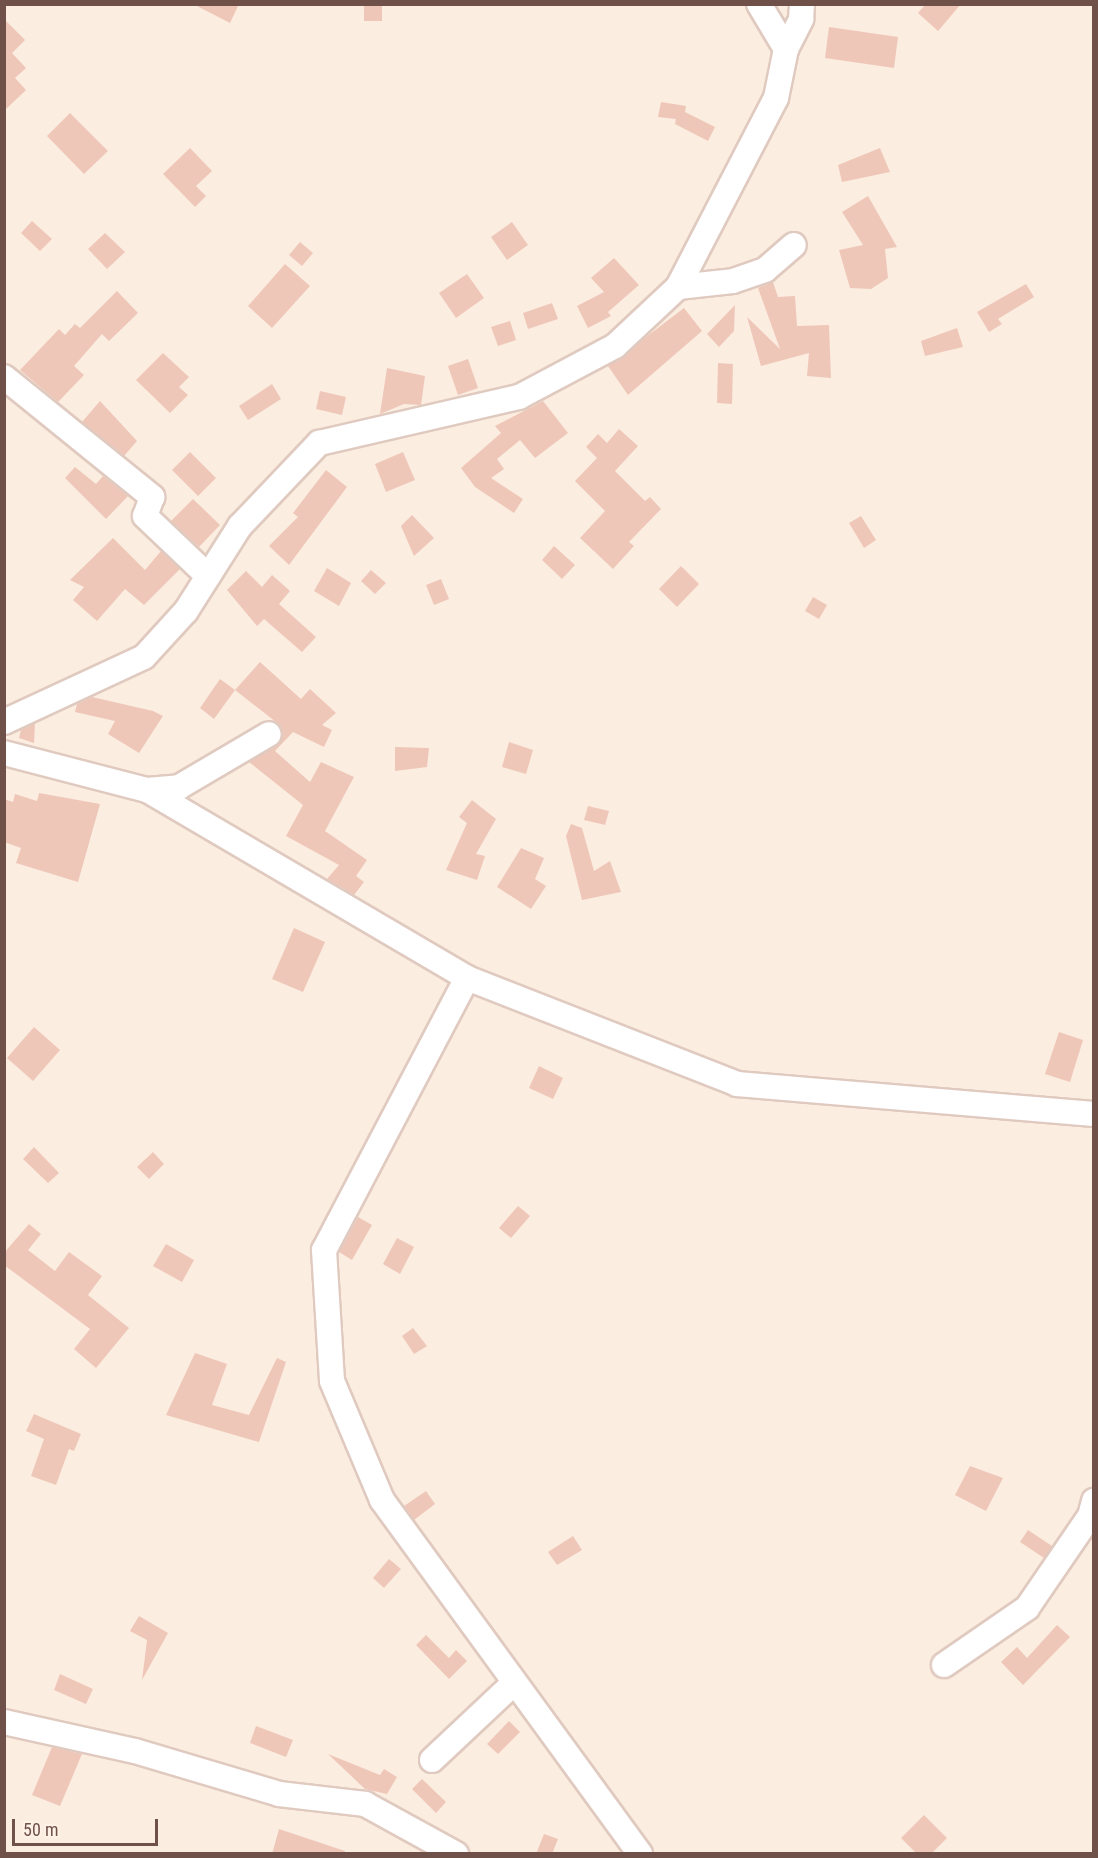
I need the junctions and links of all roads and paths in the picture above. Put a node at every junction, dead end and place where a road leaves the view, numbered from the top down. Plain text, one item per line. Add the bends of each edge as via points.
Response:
1 (759, 4) edge
2 (802, 4) edge
3 (786, 49) junction
4 (794, 245) dead end
5 (678, 287) junction
6 (4, 377) edge
7 (208, 576) junction
8 (4, 722) edge
9 (268, 734) dead end
10 (4, 753) edge
11 (147, 789) junction
12 (467, 978) junction
13 (1094, 1114) edge
14 (1094, 1500) edge
15 (944, 1665) dead end
16 (513, 1684) junction
17 (4, 1722) edge
18 (432, 1760) dead end
19 (456, 1854) edge
20 (640, 1854) edge

1 - 3 street
2 - 3 street via 801,19
3 - 5 street via 776,98
4 - 5 street via 754,274
5 - 7 street via 615,346 519,397 319,444 240,526
6 - 7 street via 152,497 145,516
7 - 8 street via 186,611 144,657
9 - 11 street via 179,787
10 - 11 street
11 - 12 street
12 - 13 street via 737,1084
12 - 16 street via 324,1250 332,1381 382,1500
14 - 15 street via 1090,1516 1027,1608
16 - 18 street
16 - 20 street
17 - 19 street via 135,1751 279,1794 365,1804

